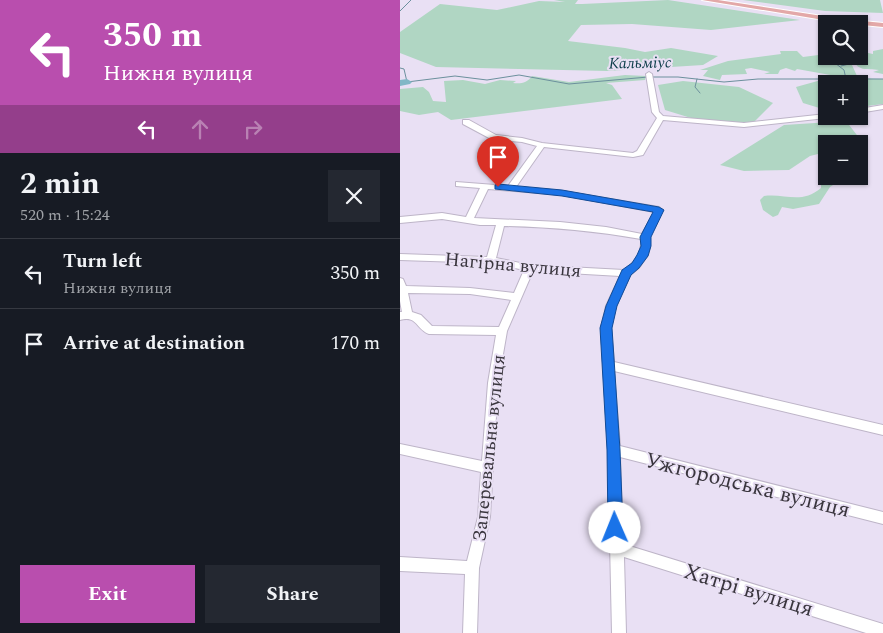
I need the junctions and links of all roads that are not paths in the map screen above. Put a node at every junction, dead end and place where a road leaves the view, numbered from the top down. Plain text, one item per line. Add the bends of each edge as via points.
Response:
1 (706, 0) edge
2 (720, 0) edge
3 (883, 23) edge
4 (649, 77) dead end
5 (883, 108) edge
6 (868, 110) edge
7 (818, 117) edge
8 (661, 118) junction
9 (466, 122) dead end
10 (542, 145) junction
11 (459, 184) dead end
12 (485, 186) junction
13 (511, 188) junction
14 (400, 220) edge
15 (469, 220) junction
16 (501, 222) junction
17 (646, 237) junction
18 (400, 258) edge
19 (491, 260) junction
20 (530, 268) junction
21 (626, 273) junction
22 (402, 285) edge
23 (517, 297) junction
24 (404, 315) edge
25 (502, 331) junction
26 (608, 365) junction
27 (883, 430) edge
28 (400, 449) edge
29 (614, 450) junction
30 (487, 468) junction
31 (883, 518) edge
32 (616, 548) junction
33 (400, 564) edge
34 (472, 568) junction
35 (883, 631) edge
36 (470, 633) edge
37 (619, 633) edge

1 - 3 main road via 842,21
2 - 3 main road
4 - 8 street via 656,112
5 - 6 street
7 - 8 street via 744,124
8 - 10 street via 637,155
9 - 10 street via 494,137
10 - 13 street
11 - 12 street
12 - 13 street
12 - 15 street
13 - 17 street via 562,193 659,210
14 - 15 street, Нагірна вулиця via 442,216
15 - 16 street, Нагірна вулиця
16 - 17 street, Нагірна вулиця via 579,227
16 - 19 street
17 - 21 street via 642,256
18 - 19 street, Нагірна вулиця
19 - 20 street, Нагірна вулиця
20 - 21 street, Нагірна вулиця
20 - 23 street, Заперевальна вулиця
21 - 26 street via 611,306 606,328
22 - 23 street
22 - 24 street
23 - 25 street, Заперевальна вулиця
24 - 25 street via 417,318 429,330
25 - 30 street, Заперевальна вулиця via 493,383
26 - 27 street
26 - 29 street
28 - 30 street
29 - 31 street, Ужгородська вулиця
29 - 32 street
30 - 34 street, Заперевальна вулиця via 484,517
32 - 35 street, Хатрі вулиця
32 - 37 street
33 - 34 street
34 - 36 street, Заперевальна вулиця

